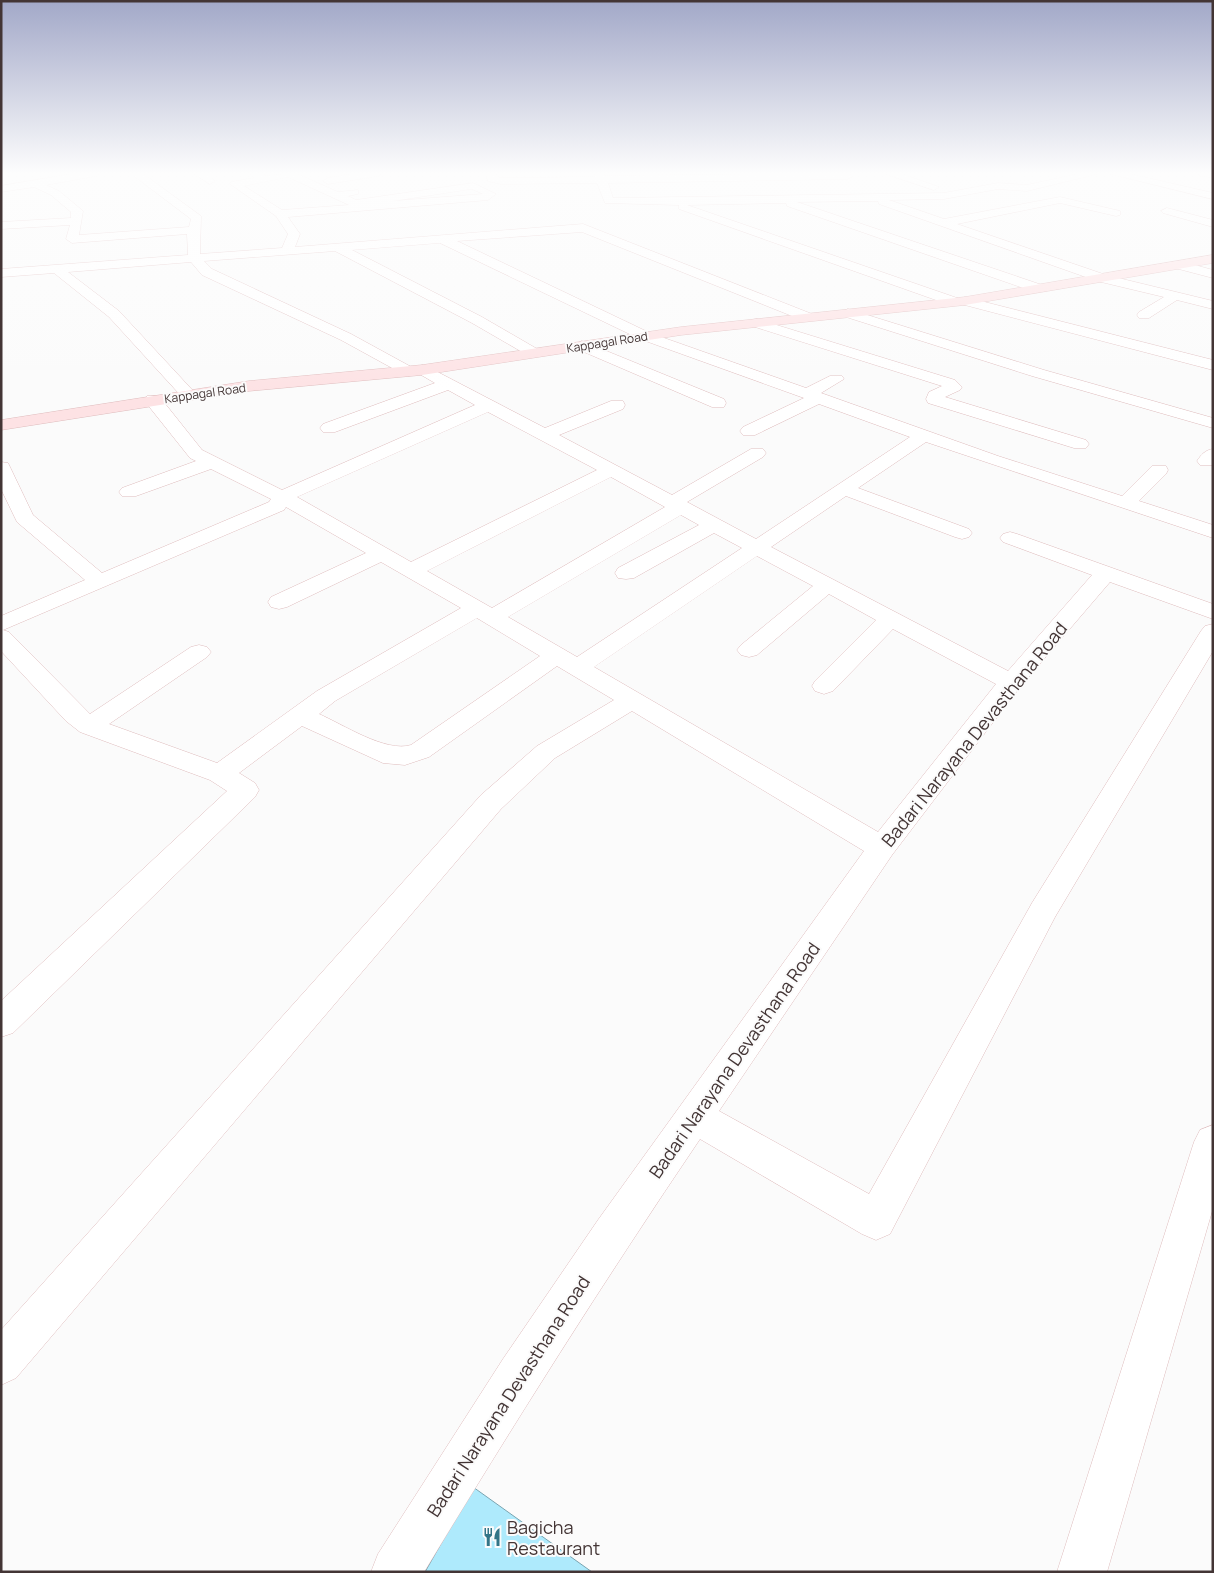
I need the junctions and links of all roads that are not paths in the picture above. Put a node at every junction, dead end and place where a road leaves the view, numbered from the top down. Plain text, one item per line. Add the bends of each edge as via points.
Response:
1 (194, 246) edge
2 (289, 246) edge
3 (344, 246) edge
4 (458, 246) edge
5 (630, 246) edge
6 (815, 246) edge
7 (915, 246) edge
8 (1011, 246) edge
9 (337, 247) junction
10 (287, 251) junction
11 (194, 258) junction
12 (1213, 259) edge
13 (1180, 265) junction
14 (57, 269) junction
15 (1, 274) edge
16 (1213, 274) edge
17 (1102, 278) junction
18 (1037, 288) junction
19 (1175, 296) junction
20 (960, 302) junction
21 (1213, 305) edge
22 (848, 313) junction
23 (1144, 315) dead end
24 (808, 317) junction
25 (756, 323) junction
26 (645, 336) junction
27 (582, 346) junction
28 (534, 353) junction
29 (1213, 365) edge
30 (415, 370) junction
31 (836, 379) dead end
32 (449, 384) junction
33 (189, 395) junction
34 (812, 396) junction
35 (153, 400) junction
36 (718, 403) dead end
37 (489, 405) junction
38 (617, 405) dead end
39 (1213, 423) edge
40 (1, 425) edge
41 (329, 428) dead end
42 (749, 431) dead end
43 (544, 435) junction
44 (923, 436) junction
45 (1080, 444) dead end
46 (757, 452) dead end
47 (212, 462) junction
48 (1, 467) edge
49 (611, 470) junction
50 (1159, 470) dead end
51 (844, 489) junction
52 (129, 492) dead end
53 (282, 497) junction
54 (1126, 503) junction
55 (676, 505) junction
56 (714, 525) junction
57 (1213, 532) edge
58 (962, 533) dead end
59 (1010, 538) dead end
60 (757, 548) junction
61 (381, 554) junction
62 (410, 571) junction
63 (626, 573) dead end
64 (1106, 573) junction
65 (100, 582) junction
66 (827, 585) junction
67 (279, 602) dead end
68 (1213, 612) edge
69 (484, 613) junction
70 (890, 619) junction
71 (1, 624) edge
72 (1213, 631) edge
73 (1, 637) edge
74 (749, 650) dead end
75 (199, 652) dead end
76 (566, 662) junction
77 (1011, 682) junction
78 (824, 686) dead end
79 (632, 700) junction
80 (300, 715) junction
81 (89, 726) junction
82 (220, 774) junction
83 (882, 848) junction
84 (1, 1023) edge
85 (694, 1116) junction
86 (1213, 1142) edge
87 (1, 1363) edge
88 (396, 1572) edge
89 (1082, 1572) edge

1 - 11 street
2 - 10 street
3 - 9 street
4 - 26 street
5 - 24 street
6 - 20 street
7 - 18 street
8 - 17 street
9 - 10 street
9 - 28 street
10 - 11 street
11 - 14 street
11 - 30 street via 207,272
12 - 13 main road, Kappagal Road
13 - 16 street
13 - 17 main road, Kappagal Road
14 - 15 street
14 - 33 street via 114,314
17 - 18 main road, Kappagal Road
17 - 19 street
18 - 20 main road, Kappagal Road
19 - 21 street
19 - 23 street
20 - 22 main road, Kappagal Road
20 - 29 street
22 - 24 main road, Kappagal Road
22 - 39 street via 1038,373
24 - 25 main road, Kappagal Road
25 - 26 main road, Kappagal Road
25 - 45 street via 949,383 954,387 934,398
26 - 27 main road, Kappagal Road
26 - 34 street
27 - 28 main road, Kappagal Road
27 - 36 street
28 - 30 main road, Kappagal Road
30 - 32 street
30 - 33 main road, Kappagal Road
31 - 34 street
32 - 37 street
32 - 41 street
33 - 35 main road, Kappagal Road
34 - 42 street
34 - 44 street
35 - 40 main road, Kappagal Road
35 - 47 street via 196,454
37 - 43 street
37 - 53 street
38 - 43 street
43 - 49 street
44 - 51 street
44 - 54 street
46 - 55 street
47 - 52 street
47 - 53 street
48 - 65 street via 16,520
49 - 55 street
49 - 62 street
50 - 54 street
51 - 58 street
51 - 60 street
53 - 61 street
53 - 65 street via 277,506
54 - 57 street
55 - 56 street
55 - 69 street
56 - 60 street
56 - 63 street
59 - 64 street
60 - 66 street
60 - 76 street
61 - 62 street
61 - 67 street
62 - 69 street
64 - 68 street
64 - 77 street, Badari Narayana Devasthana Road
65 - 71 street
66 - 70 street
66 - 74 street
69 - 76 street
69 - 80 street via 326,696
70 - 77 street
70 - 78 street
72 - 85 street via 1043,911 876,1220
73 - 81 street
75 - 81 street
76 - 79 street
76 - 80 street via 420,751 404,756 383,754
77 - 83 street, Badari Narayana Devasthana Road
79 - 83 street
79 - 87 street via 546,752 491,802
80 - 82 street
81 - 82 street
82 - 84 street via 245,790
83 - 85 street, Badari Narayana Devasthana Road
85 - 88 street, Badari Narayana Devasthana Road via 519,1375
86 - 89 street

